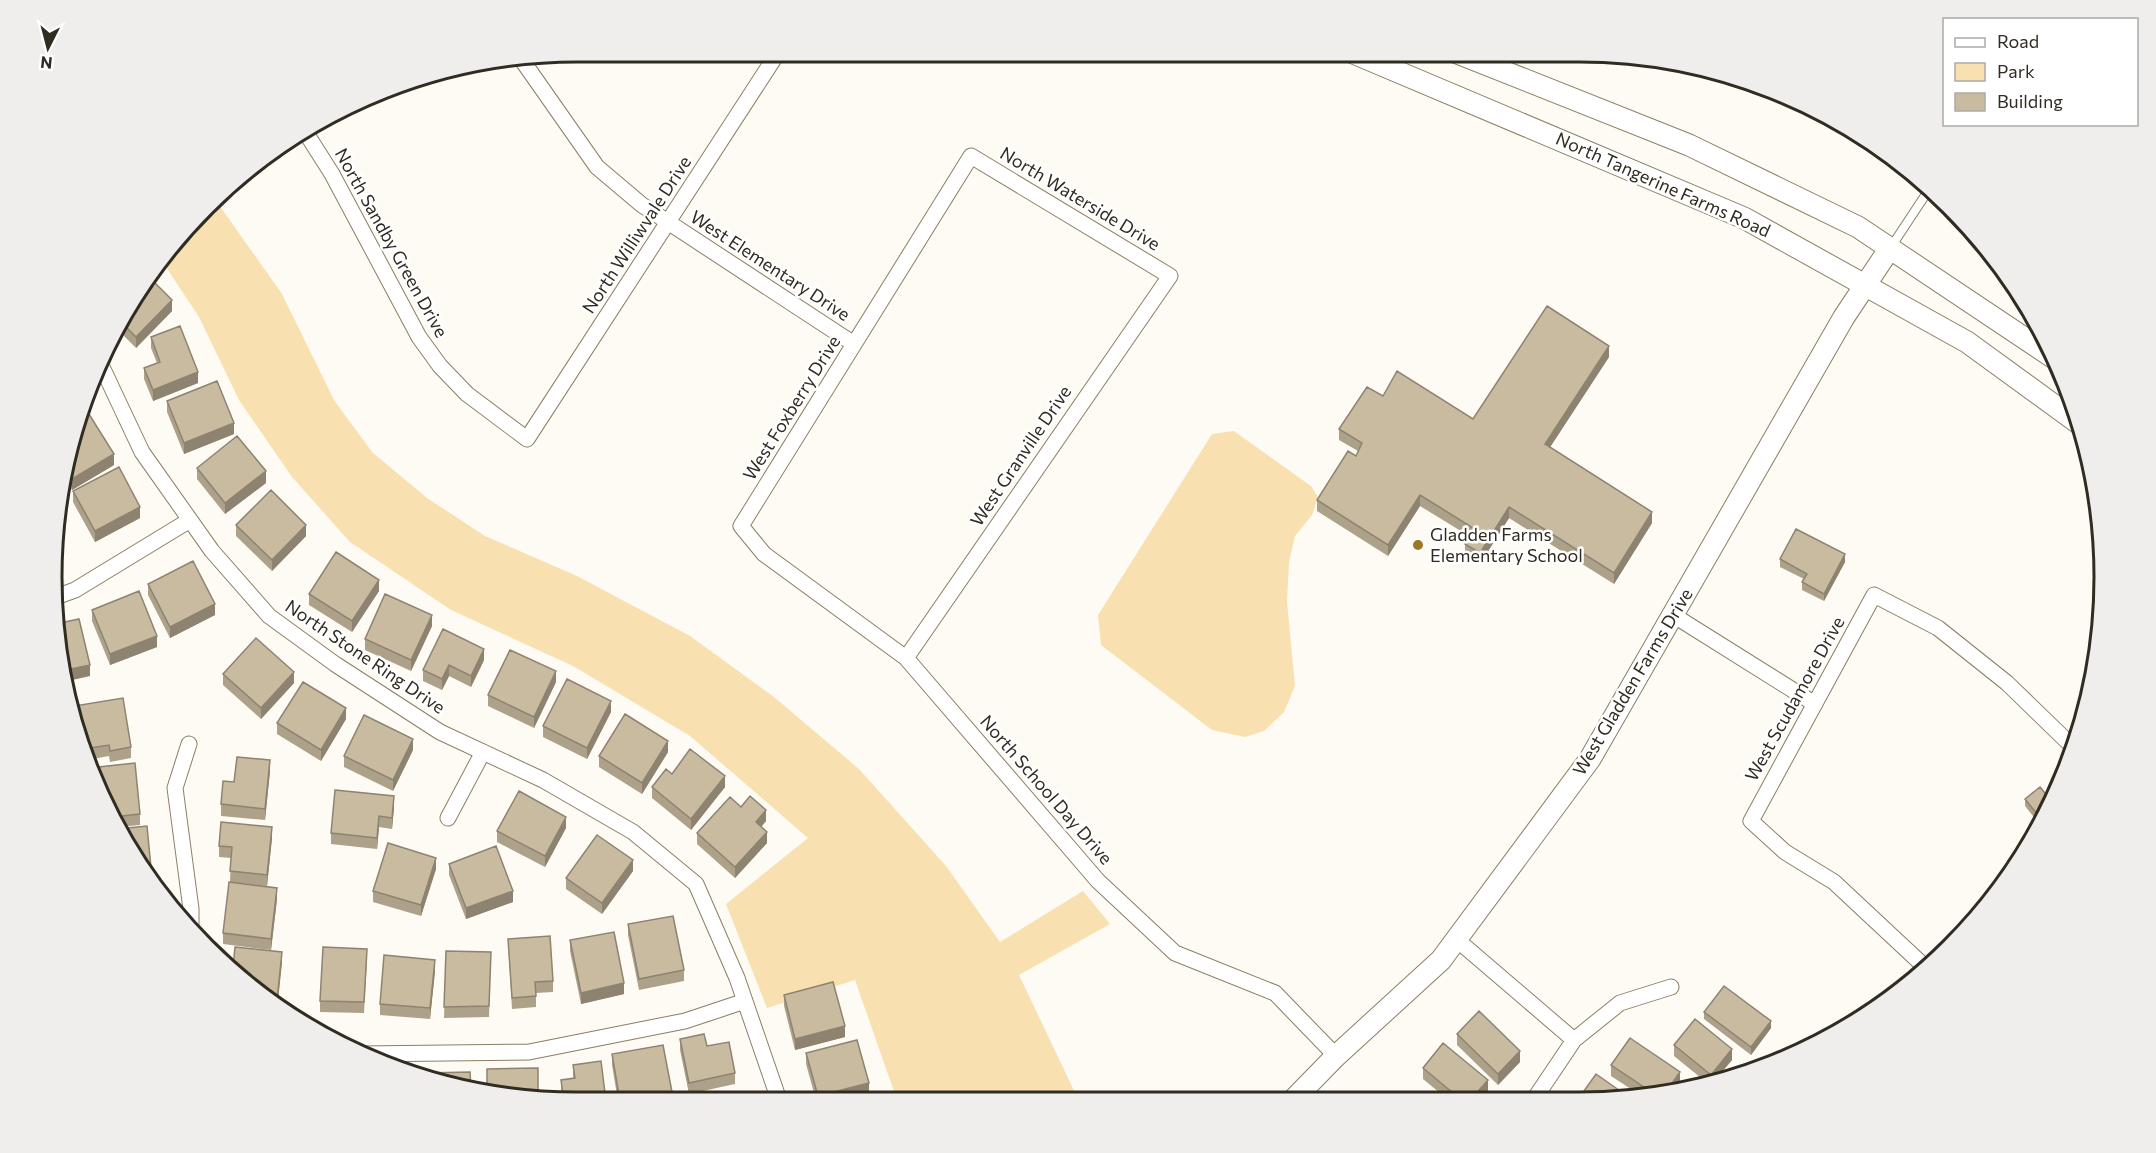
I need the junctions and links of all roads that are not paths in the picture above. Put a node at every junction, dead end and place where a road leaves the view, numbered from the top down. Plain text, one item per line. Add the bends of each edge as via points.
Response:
1 (772, 62) edge
2 (1375, 62) edge
3 (1480, 62) edge
4 (525, 65) edge
5 (308, 137) edge
6 (971, 156) joint
7 (1925, 195) edge
8 (668, 223) junction
9 (1890, 248) junction
10 (1170, 276) joint
11 (1866, 285) junction
12 (854, 344) junction
13 (2041, 349) edge
14 (104, 372) edge
15 (2069, 416) edge
16 (526, 439) joint
17 (190, 520) junction
18 (741, 526) joint
19 (63, 595) edge
20 (1673, 615) junction
21 (906, 658) junction
22 (1815, 704) junction
23 (2067, 741) edge
24 (189, 744) dead end
25 (483, 752) junction
26 (448, 818) dead end
27 (191, 918) edge
28 (1456, 939) junction
29 (1920, 963) edge
30 (1671, 987) dead end
31 (745, 1001) junction
32 (1574, 1040) junction
33 (384, 1054) edge
34 (1336, 1056) junction
35 (776, 1092) edge
36 (1301, 1092) edge
37 (1539, 1092) edge

1 - 8 street, North Williwvale Drive
2 - 11 main road, North Tangerine Farms Road via 1744,218
3 - 9 main road via 1689,145 1858,227
4 - 8 street, West Elementary Drive via 597,167
5 - 16 street, North Sandby Green Drive via 419,337 467,394
6 - 10 street, North Waterside Drive
6 - 12 street, West Foxberry Drive
7 - 9 lane
8 - 12 street, West Elementary Drive
8 - 16 street, North Williwvale Drive
9 - 11 main road, West Gladden Farms Drive
9 - 13 main road
10 - 21 street, West Granville Drive
11 - 15 main road, North Tangerine Farms Road via 1967,342
11 - 20 main road, West Gladden Farms Drive
12 - 18 street, West Foxberry Drive
14 - 17 street, North Stone Ring Drive via 142,452
17 - 19 street
17 - 25 street, North Stone Ring Drive via 269,616 440,732
18 - 21 street, North School Day Drive via 764,554
20 - 22 street
20 - 28 main road, West Gladden Farms Drive via 1590,759
21 - 34 street, North School Day Drive via 1098,881 1175,953 1275,993
22 - 23 street, West Scudamore Drive via 1874,595 1938,628 2007,683
22 - 29 street, West Scudamore Drive via 1751,821 1785,852 1834,882
24 - 27 street via 175,788
25 - 26 street
25 - 31 street, North Stone Ring Drive via 543,780 633,832 696,884
28 - 32 street
28 - 34 main road, West Gladden Farms Drive via 1441,960
30 - 32 street via 1620,1003
31 - 33 street via 685,1021 529,1052
31 - 35 street, North Stone Ring Drive
32 - 37 street
34 - 36 main road, West Gladden Farms Drive

